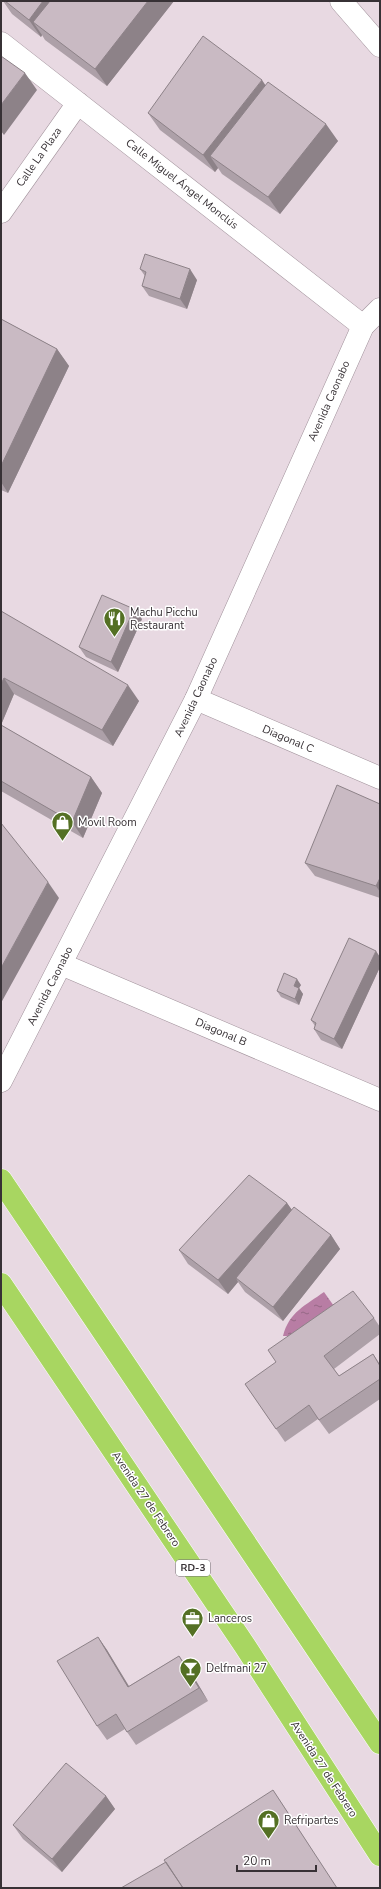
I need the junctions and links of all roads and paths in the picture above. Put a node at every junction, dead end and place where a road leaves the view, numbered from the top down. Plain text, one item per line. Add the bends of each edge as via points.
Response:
1 (341, 1) edge
2 (1, 43) edge
3 (380, 46) edge
4 (78, 103) junction
5 (1, 212) edge
6 (380, 309) edge
7 (363, 326) junction
8 (196, 699) junction
9 (380, 778) edge
10 (61, 964) junction
11 (1, 1081) edge
12 (380, 1100) edge
13 (1, 1180) edge
14 (1, 1284) edge
15 (380, 1743) edge
16 (380, 1856) edge

1 - 3 street
2 - 4 street, Calle Miguel Ángel Monclús
4 - 5 street, Calle La Plaza
4 - 7 street, Calle Miguel Ángel Monclús
6 - 7 street, Avenida Caonabo
7 - 8 street, Avenida Caonabo
8 - 9 street, Diagonal C
8 - 10 street, Avenida Caonabo
10 - 11 street, Avenida Caonabo
10 - 12 street, Diagonal B
13 - 15 highway
14 - 16 highway, Avenida 27 de Febrero / RD-3 via 245,1646

